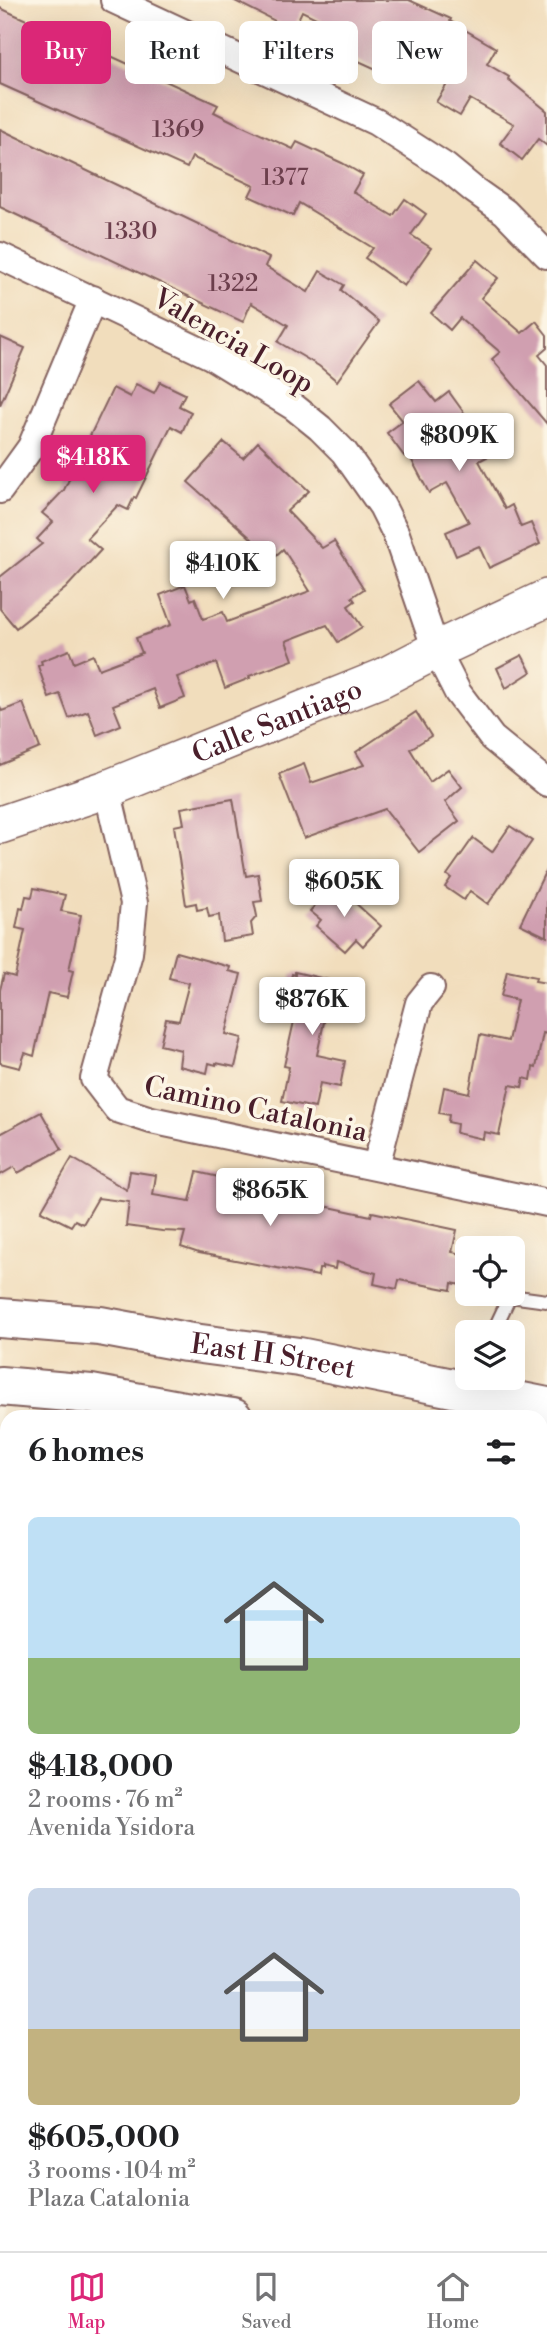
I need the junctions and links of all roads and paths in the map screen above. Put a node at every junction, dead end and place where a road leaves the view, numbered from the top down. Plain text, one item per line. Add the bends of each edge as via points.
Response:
1 (114, 0) edge
2 (547, 255) edge
3 (0, 256) edge
4 (93, 299) junction
5 (0, 490) edge
6 (547, 598) edge
7 (436, 650) junction
8 (547, 783) edge
9 (107, 789) junction
10 (0, 825) edge
11 (431, 988) dead end
12 (376, 1166) junction
13 (547, 1203) edge
14 (547, 1301) edge
15 (0, 1318) edge
16 (499, 1320) edge
17 (455, 1381) edge
18 (0, 1386) edge
19 (498, 1390) edge
20 (547, 1407) edge
21 (160, 1410) edge

1 - 2 street via 376,121 505,212
3 - 4 street, Valencia Loop
4 - 5 street via 31,447
4 - 7 street, Valencia Loop via 211,356 294,407 334,441 365,479 391,524
6 - 7 street, Calle Santiago
7 - 8 street, Valencia Loop via 458,693 492,738
7 - 9 street, Calle Santiago via 382,678
9 - 10 street, Calle Santiago
9 - 12 street, Camino Catalonia via 134,903 129,953 94,1079 101,1090 117,1109 152,1120
11 - 12 street via 419,1003
12 - 13 street, Camino Catalonia
14 - 16 lane via 510,1296
15 - 17 main road, East H Street via 100,1326
18 - 21 main road via 92,1394
19 - 20 main road, East H Street

